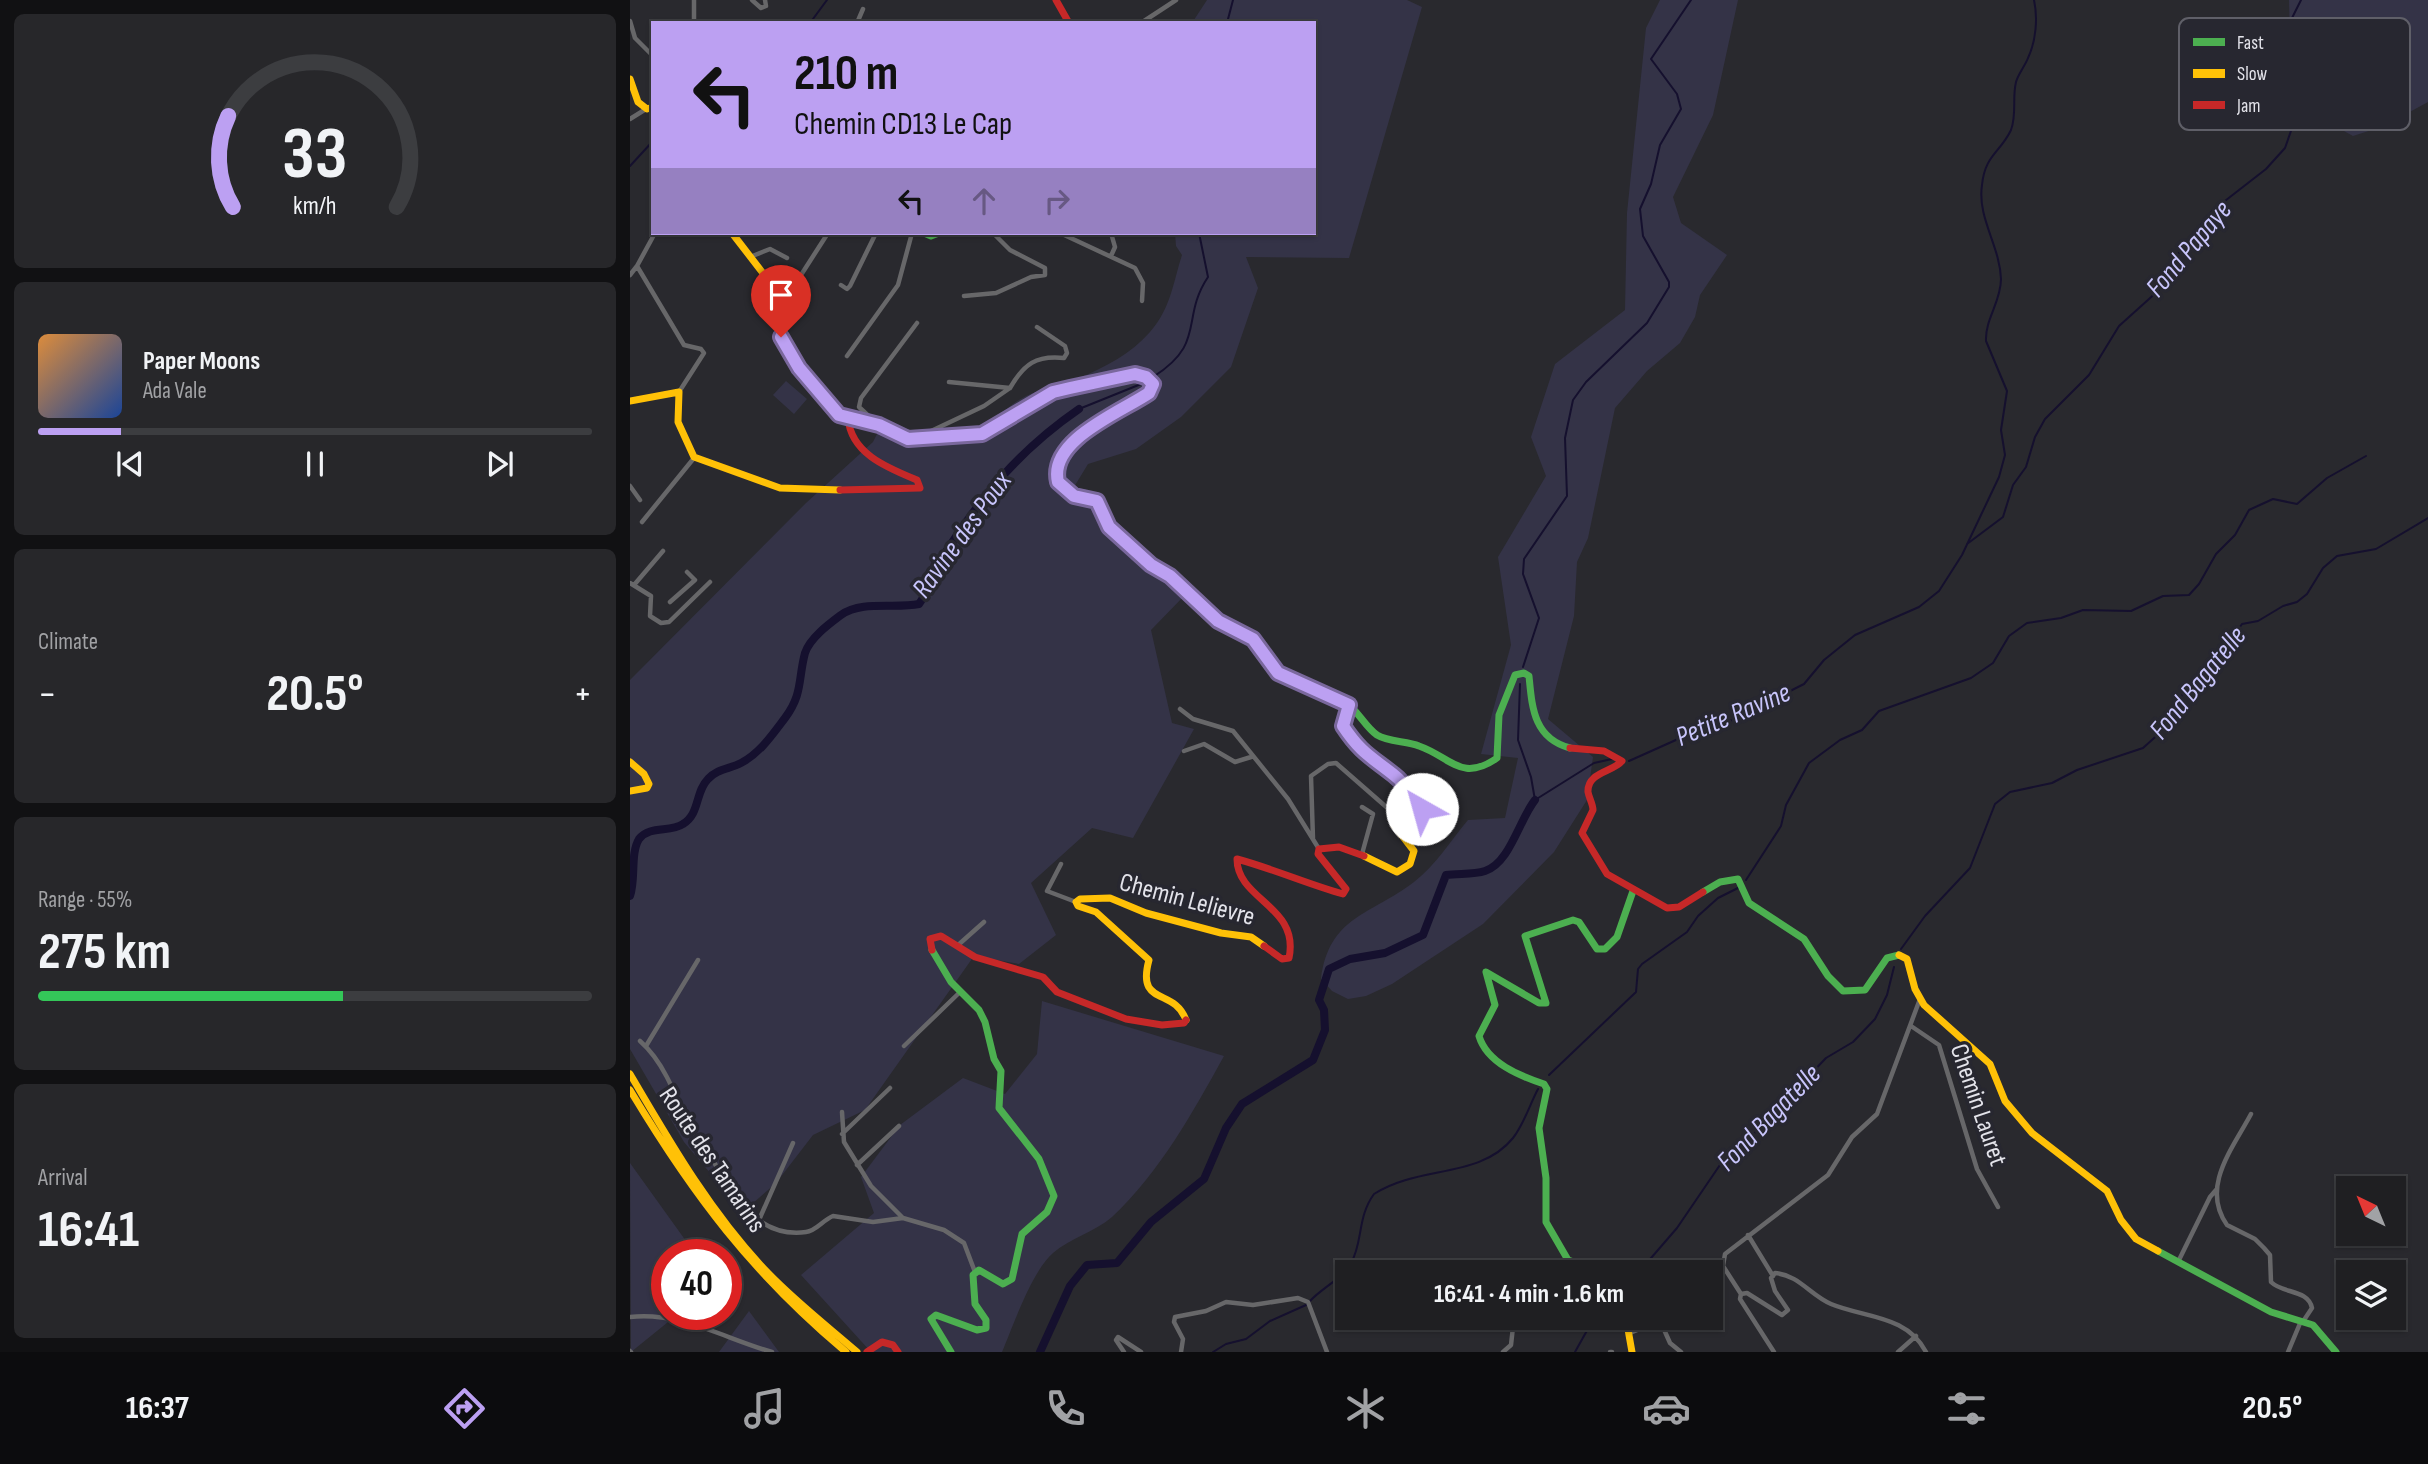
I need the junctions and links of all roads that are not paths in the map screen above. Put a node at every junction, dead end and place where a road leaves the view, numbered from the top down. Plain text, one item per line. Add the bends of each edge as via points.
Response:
1 (694, 0) edge
2 (752, 0) edge
3 (765, 0) edge
4 (1056, 0) edge
5 (1176, 0) edge
6 (863, 9) dead end
7 (630, 21) edge
8 (694, 21) edge
9 (858, 21) edge
10 (1068, 21) edge
11 (1143, 21) edge
12 (651, 54) edge
13 (630, 79) edge
14 (650, 108) edge
15 (630, 118) edge
16 (654, 235) edge
17 (733, 235) edge
18 (827, 235) edge
19 (875, 235) edge
20 (911, 235) edge
21 (995, 235) edge
22 (1064, 235) edge
23 (1112, 235) edge
24 (1111, 256) junction
25 (750, 258) junction
26 (787, 258) dead end
27 (637, 266) junction
28 (630, 275) edge
29 (841, 285) dead end
30 (964, 296) dead end
31 (1142, 301) dead end
32 (774, 306) junction
33 (917, 323) dead end
34 (1037, 327) dead end
35 (847, 356) dead end
36 (949, 382) dead end
37 (1010, 388) junction
38 (679, 392) junction
39 (630, 401) edge
40 (848, 418) junction
41 (879, 425) junction
42 (926, 440) junction
43 (694, 457) junction
44 (630, 486) edge
45 (640, 500) dead end
46 (642, 522) dead end
47 (663, 551) dead end
48 (687, 572) dead end
49 (710, 582) dead end
50 (632, 584) edge
51 (678, 596) junction
52 (670, 603) dead end
53 (687, 605) junction
54 (1349, 705) junction
55 (1180, 709) dead end
56 (1184, 751) dead end
57 (1251, 757) junction
58 (630, 762) edge
59 (630, 791) edge
60 (1362, 807) dead end
61 (1392, 812) junction
62 (1313, 840) junction
63 (1319, 849) junction
64 (1361, 855) junction
65 (1061, 864) dead end
66 (1633, 891) junction
67 (1076, 902) junction
68 (984, 922) dead end
69 (957, 946) junction
70 (698, 960) dead end
71 (959, 993) junction
72 (1920, 999) junction
73 (1912, 1026) junction
74 (640, 1041) dead end
75 (646, 1046) junction
76 (904, 1046) dead end
77 (630, 1074) edge
78 (890, 1088) dead end
79 (630, 1090) edge
80 (842, 1112) dead end
81 (2251, 1114) dead end
82 (899, 1126) dead end
83 (842, 1135) junction
84 (793, 1143) dead end
85 (857, 1164) junction
86 (2216, 1190) junction
87 (1998, 1206) dead end
88 (903, 1217) junction
89 (759, 1220) junction
90 (1748, 1235) junction
91 (1568, 1260) edge
92 (2178, 1263) junction
93 (975, 1272) junction
94 (1773, 1276) junction
95 (1741, 1294) junction
96 (630, 1317) edge
97 (2302, 1320) junction
98 (1513, 1330) edge
99 (1628, 1330) edge
100 (1629, 1334) junction
101 (1916, 1336) junction
102 (772, 1352) edge
103 (846, 1352) edge
104 (857, 1352) edge
105 (867, 1352) edge
106 (898, 1352) edge
107 (951, 1352) edge
108 (1124, 1352) edge
109 (1141, 1352) edge
110 (1181, 1352) edge
111 (1327, 1352) edge
112 (1503, 1352) edge
113 (1632, 1352) edge
114 (1681, 1352) edge
115 (1774, 1352) edge
116 (1898, 1352) edge
117 (1926, 1352) edge
118 (2288, 1352) edge
119 (2336, 1352) edge

1 - 8 street
2 - 3 street via 761,8 766,6
4 - 10 main road
5 - 11 street
6 - 9 street
7 - 12 street via 635,38
13 - 14 main road via 638,102
14 - 15 street
16 - 27 street
17 - 25 main road
18 - 32 street via 792,289
19 - 29 street via 850,286
20 - 35 street via 898,285
21 - 30 street via 1010,250 1045,268 1045,275 996,293
22 - 24 street
23 - 24 street via 1115,247
24 - 31 street via 1139,271
25 - 26 street via 770,249
25 - 32 main road via 769,281
27 - 28 street
27 - 38 street via 684,345 704,353
32 - 40 main road via 777,326 792,357 833,410
33 - 41 street via 860,398 859,407
34 - 37 street via 1065,346 1067,353 1064,358 1032,360
36 - 37 street
37 - 42 street via 929,432
38 - 39 main road
38 - 43 main road via 678,422
40 - 41 main road
40 - 43 main road via 853,438 889,470 917,480 920,488 780,488
41 - 42 main road via 898,436
42 - 54 main road via 982,434 1053,392 1135,374 1149,379 1153,384 1149,393 1069,445 1057,466 1058,482 1074,496 1097,501 1109,527 1218,621 1253,639 1278,673
43 - 46 street
44 - 45 street
47 - 50 street
48 - 51 street via 695,580
49 - 53 street
50 - 53 street via 651,596 650,616 661,623 669,622
51 - 52 street
51 - 53 street
54 - 61 main road via 1343,726 1367,757 1394,775 1422,809 1443,807 1447,811 1416,824
54 - 66 main road via 1378,736 1421,746 1451,765 1472,769 1497,758 1495,730 1502,704 1515,675 1529,676 1534,716 1556,745 1568,750 1601,750 1622,761 1592,780 1588,794 1595,810 1582,834 1606,874
55 - 57 street via 1193,719 1233,731
56 - 57 street via 1204,744 1234,762
57 - 62 street via 1288,799
58 - 59 main road via 649,784
60 - 64 street via 1373,814
61 - 62 street via 1336,763 1328,764 1311,776
61 - 64 main road via 1394,825 1414,851 1410,864 1397,872
62 - 63 street
63 - 64 main road via 1331,846
63 - 67 main road, Chemin Lelievre via 1318,854 1346,889 1343,894 1237,859 1236,870 1250,890 1282,917 1292,955 1285,959 1258,939 1146,913 1117,900
65 - 67 street via 1047,891
66 - 72 main road via 1674,908 1720,881 1738,879 1749,902 1808,943 1838,987 1854,993 1865,990 1888,958 1899,955 1909,963
66 - 91 main road via 1617,937 1605,949 1597,949 1573,920 1528,933 1525,939 1547,1000 1539,1003 1493,974 1484,976 1495,1008 1479,1036 1482,1046 1514,1074 1546,1088 1539,1128 1546,1222
67 - 69 main road, Chemin Lelievre via 1104,919 1149,960 1146,986 1172,1001 1187,1018 1184,1023 1162,1025 1126,1019 1057,992 1033,973 975,957
68 - 69 street
69 - 71 main road, Chemin Lelievre via 941,936 930,939 933,953
70 - 75 street
71 - 76 street
71 - 93 main road, Chemin Lelievre via 979,1010 985,1022 991,1052 1001,1071 999,1108 1039,1159 1053,1189 1052,1206 1022,1234 1012,1279 1003,1284 984,1272
72 - 73 street
72 - 92 main road via 1990,1064 2006,1101 2032,1133 2107,1191 2136,1239
73 - 87 street, Chemin Lauret via 1939,1045 1977,1169
73 - 90 street via 1873,1119 1852,1137 1828,1174
74 - 75 street
75 - 89 street via 667,1079 687,1126 734,1199
77 - 104 main road, Route des Tamarins via 727,1226 793,1297
78 - 83 street
79 - 103 main road, Route des Tamarins via 692,1193 721,1231 788,1303
80 - 83 street
81 - 86 street via 2218,1176
82 - 85 street
83 - 85 street
84 - 89 street
85 - 88 street via 871,1186
86 - 92 street
86 - 97 street via 2227,1225 2255,1239 2270,1255 2271,1282 2310,1301 2312,1308
88 - 89 street via 873,1222 833,1216 802,1233 781,1231
88 - 93 street via 961,1239
90 - 94 street
90 - 95 street via 1722,1260
92 - 97 main road via 2271,1312
93 - 107 main road via 975,1304 986,1328 977,1330 936,1315 931,1319
94 - 95 street via 1775,1291 1788,1310 1782,1315 1747,1293
94 - 101 street via 1793,1278 1834,1305 1879,1315
95 - 115 street via 1742,1304
96 - 102 street via 650,1314 718,1331 739,1343
97 - 118 street
97 - 119 main road via 2322,1333
98 - 112 street via 1511,1345
99 - 100 main road
100 - 113 main road
100 - 114 street via 1662,1325 1670,1343
101 - 116 street
101 - 117 street
105 - 106 main road via 881,1342
108 - 109 street via 1118,1337
110 - 111 street via 1183,1339 1175,1317 1226,1302 1244,1305 1298,1298 1308,1302

